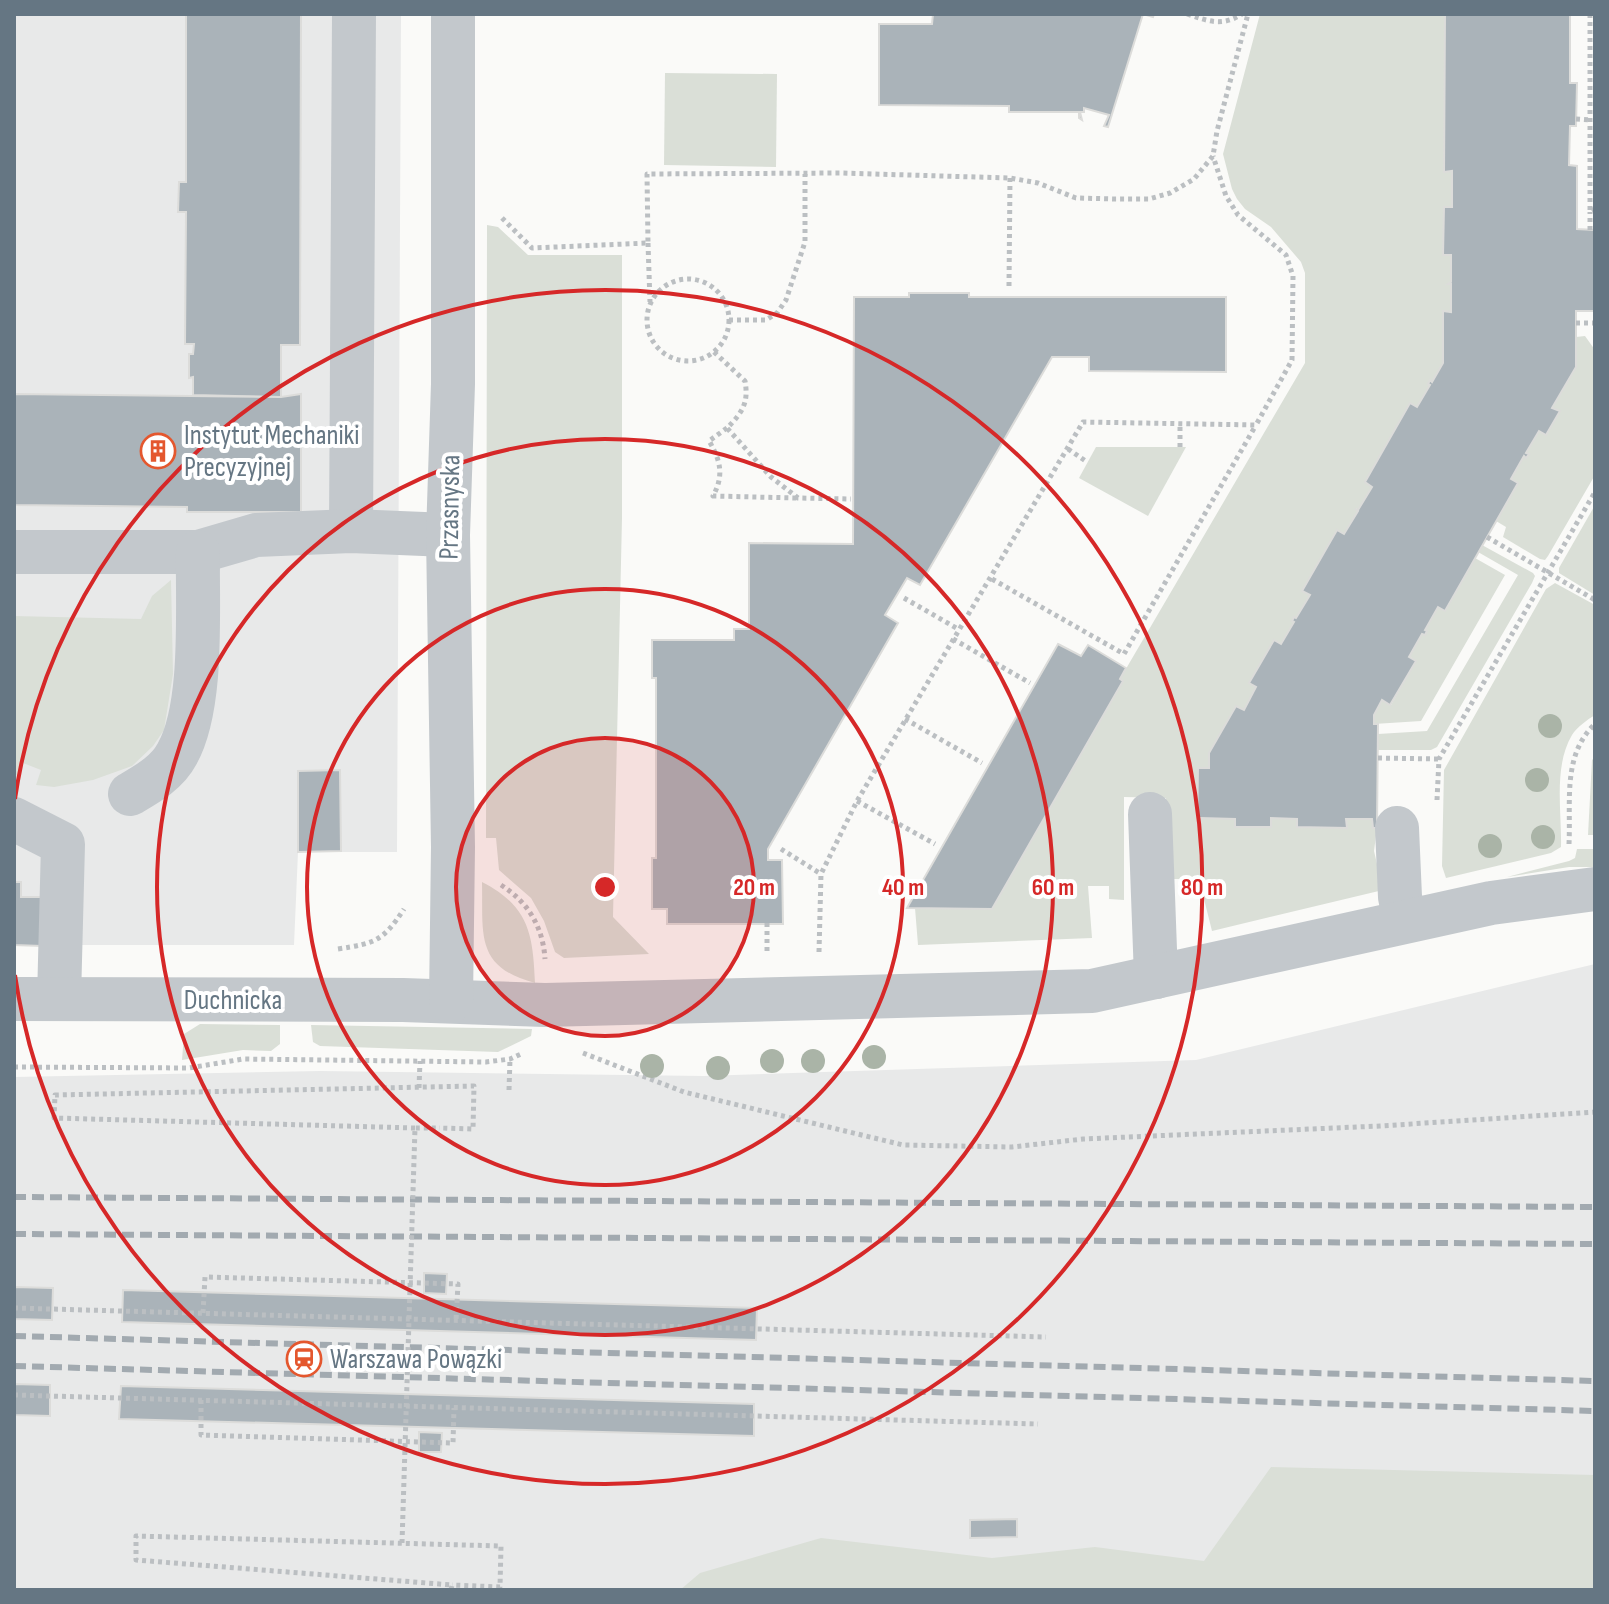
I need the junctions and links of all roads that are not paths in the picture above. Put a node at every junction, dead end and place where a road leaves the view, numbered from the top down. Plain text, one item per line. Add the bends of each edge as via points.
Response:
1 (354, 14) edge
2 (453, 14) edge
3 (351, 531) junction
4 (448, 535) junction
5 (14, 552) edge
6 (198, 552) junction
7 (130, 794) dead end
8 (1150, 814) dead end
9 (14, 819) edge
10 (1416, 821) road end
11 (1595, 889) edge
12 (1405, 921) junction
13 (1156, 977) junction
14 (14, 999) edge
15 (59, 999) junction
16 (451, 1001) junction

1 - 3 street
2 - 4 street, Przasnyska
3 - 4 street
3 - 6 street via 256,535
4 - 16 street, Przasnyska
5 - 6 street
6 - 7 street via 194,704 177,755 156,779
8 - 13 street
9 - 15 street via 63,844
10 - 12 street via 1400,897
11 - 12 street, Duchnicka
12 - 13 street, Duchnicka
13 - 16 street, Duchnicka via 1092,991 545,1005
14 - 15 street, Duchnicka
15 - 16 street, Duchnicka

